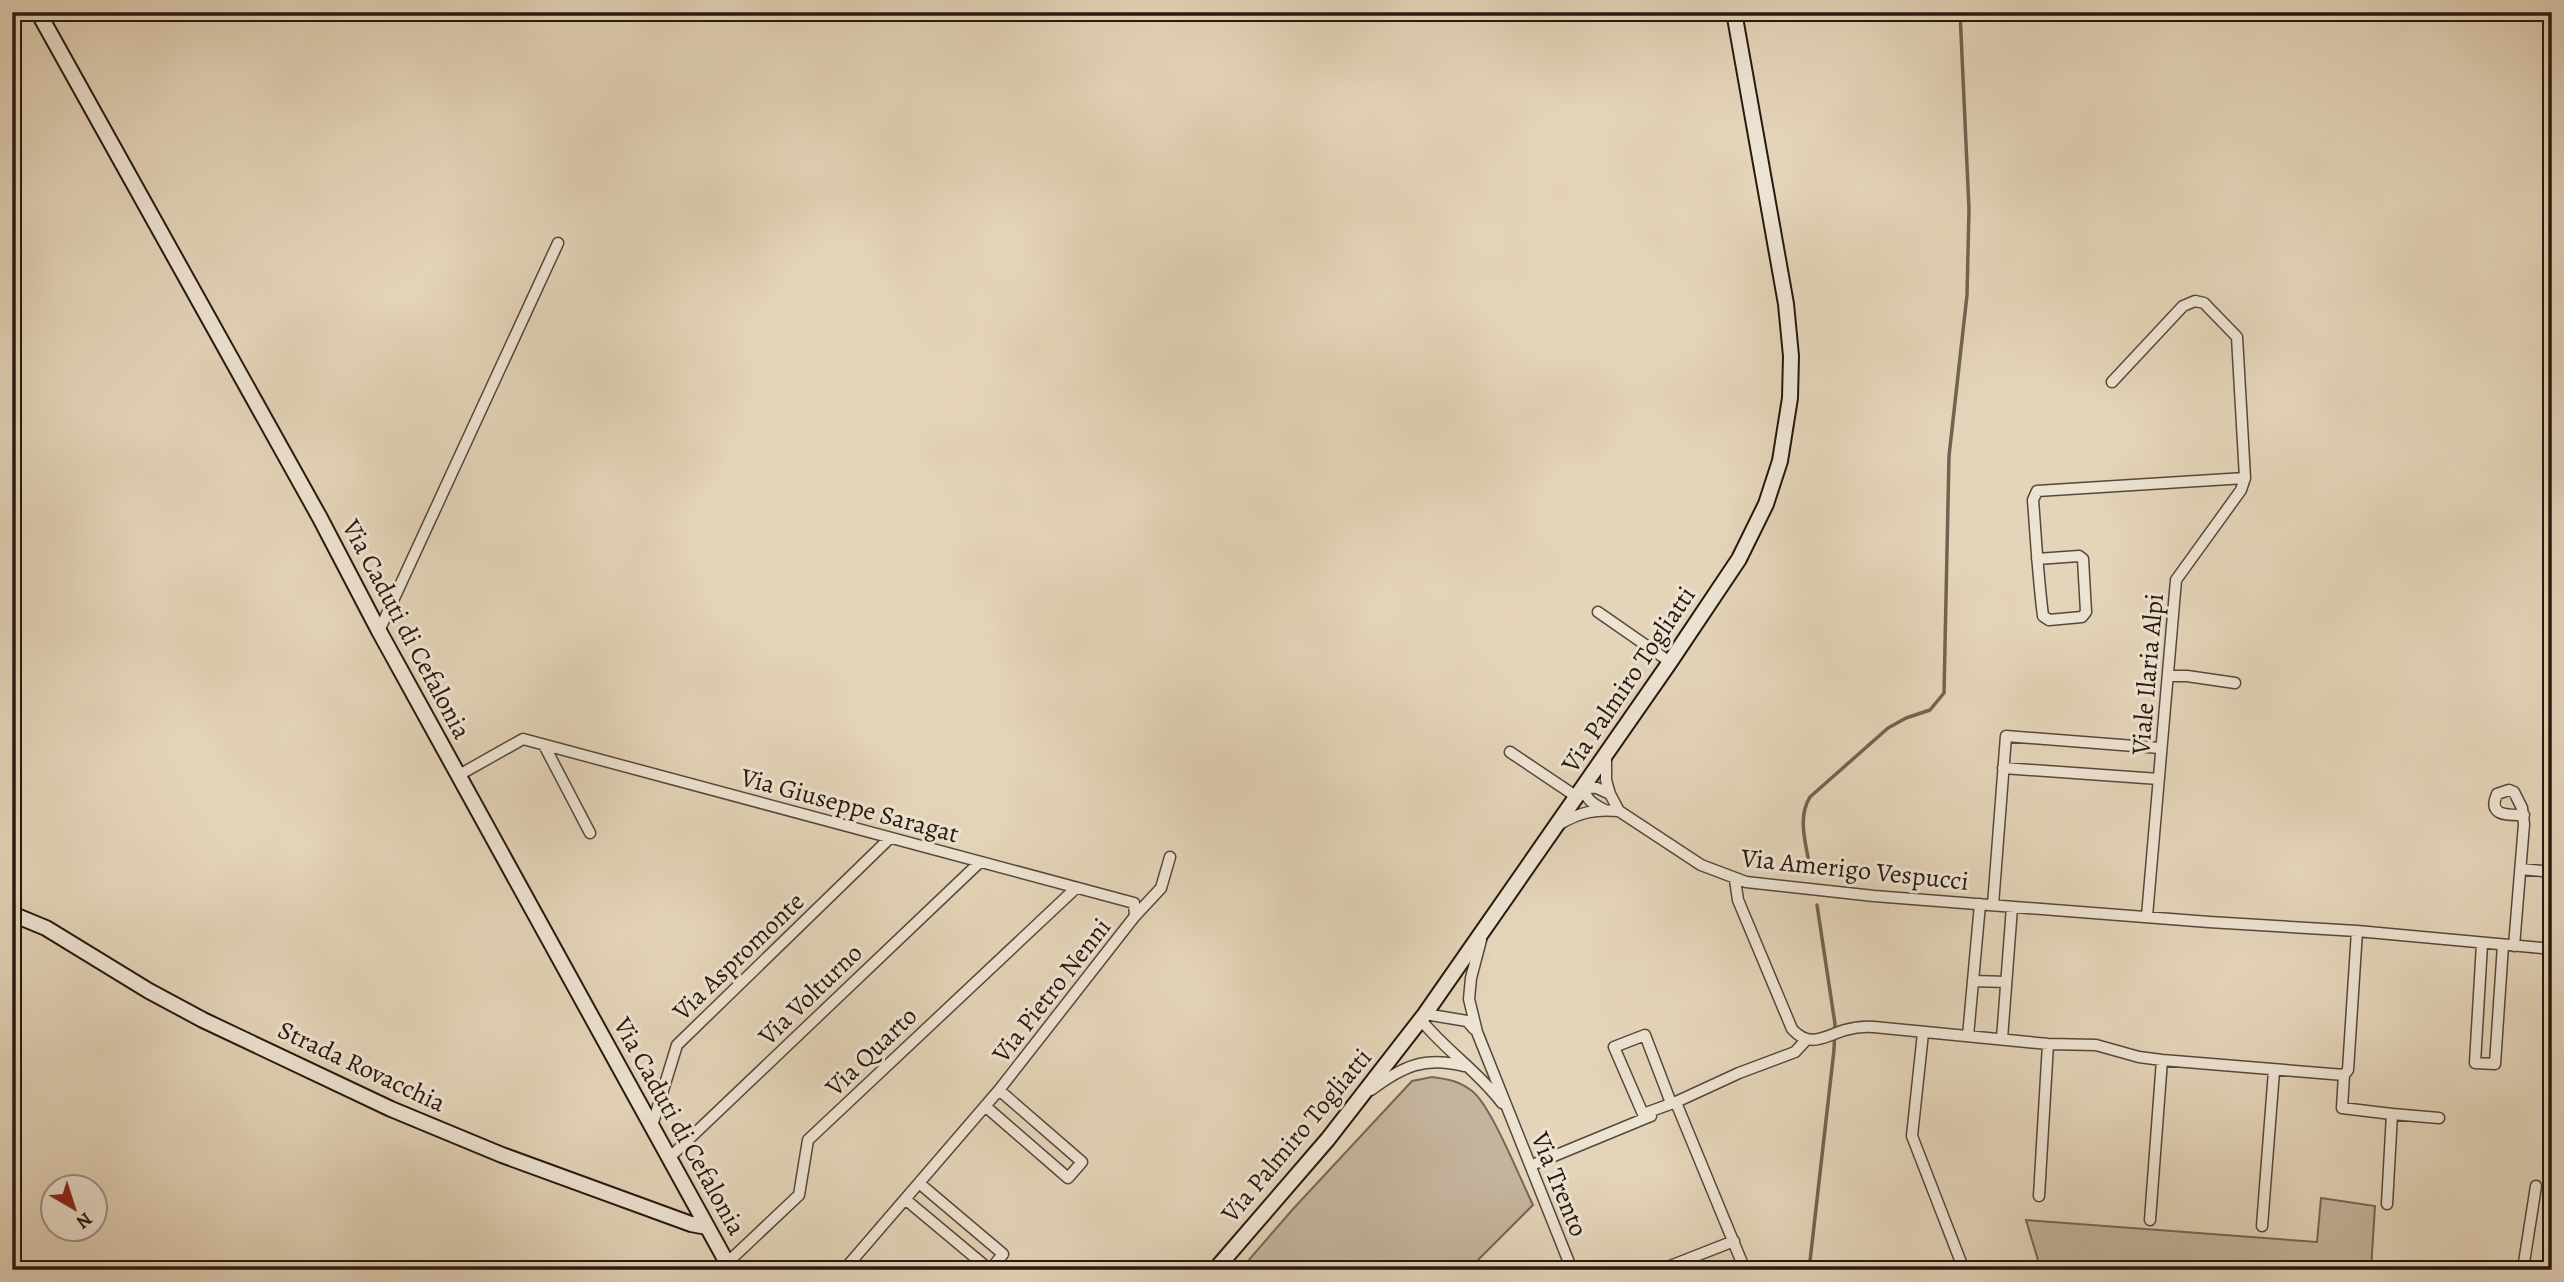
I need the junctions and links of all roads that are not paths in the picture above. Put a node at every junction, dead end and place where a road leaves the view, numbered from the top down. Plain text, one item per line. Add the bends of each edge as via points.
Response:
1 (38, 12) edge
2 (1734, 12) edge
3 (558, 243) dead end
4 (2112, 382) dead end
5 (2245, 478) junction
6 (2037, 559) junction
7 (1598, 612) dead end
8 (379, 631) junction
9 (1670, 662) junction
10 (2168, 676) junction
11 (2235, 683) dead end
12 (544, 745) junction
13 (2160, 748) junction
14 (1510, 752) dead end
15 (1606, 756) junction
16 (2003, 768) junction
17 (458, 775) junction
18 (2159, 779) junction
19 (1580, 792) junction
20 (1610, 794) junction
21 (1603, 810) junction
22 (1619, 811) junction
23 (2524, 815) dead end
24 (1557, 826) junction
25 (590, 833) dead end
26 (890, 838) junction
27 (1170, 857) dead end
28 (980, 862) junction
29 (2521, 869) junction
30 (2552, 873) edge
31 (1735, 880) junction
32 (1076, 888) junction
33 (1980, 904) junction
34 (1993, 905) junction
35 (2012, 907) junction
36 (12, 914) edge
37 (1135, 916) junction
38 (2147, 916) junction
39 (1487, 923) junction
40 (2357, 931) junction
41 (2482, 944) junction
42 (2508, 946) junction
43 (2552, 949) edge
44 (1973, 981) junction
45 (2006, 982) junction
46 (1423, 1017) junction
47 (1477, 1032) junction
48 (1923, 1033) junction
49 (1968, 1036) junction
50 (2002, 1039) junction
51 (1807, 1040) junction
52 (2048, 1044) junction
53 (2162, 1060) junction
54 (1468, 1067) junction
55 (2274, 1071) junction
56 (2344, 1075) junction
57 (999, 1090) junction
58 (1360, 1098) junction
59 (1675, 1103) junction
60 (985, 1106) junction
61 (1510, 1114) junction
62 (2392, 1114) junction
63 (2439, 1118) dead end
64 (652, 1126) junction
65 (669, 1157) junction
66 (1537, 1163) dead end
67 (919, 1183) junction
68 (2536, 1186) dead end
69 (2039, 1196) dead end
70 (905, 1199) junction
71 (2387, 1204) dead end
72 (2150, 1220) dead end
73 (2262, 1226) dead end
74 (707, 1227) junction
75 (1734, 1241) junction
76 (729, 1266) edge
77 (844, 1270) edge
78 (1215, 1270) edge
79 (1572, 1270) edge
80 (1660, 1270) edge
81 (1745, 1270) edge
82 (1964, 1270) edge
83 (2526, 1270) edge

1 - 8 street, Via Caduti di Cefalonia
2 - 9 street, Via Palmiro Togliatti via 1786,304 1790,398 1780,461 1756,527
3 - 8 street
4 - 5 street via 2183,306 2203,303 2237,337
5 - 6 street via 2041,490 2033,500
5 - 10 street, Viale Ilaria Alpi via 2176,580
6 - 6 street via 2042,616 2049,620 2082,617 2083,559
7 - 9 street
8 - 17 street, Via Caduti di Cefalonia
9 - 15 street, Via Palmiro Togliatti
10 - 11 street
10 - 13 street, Viale Ilaria Alpi
12 - 17 street, Via Giuseppe Saragat via 523,739
12 - 25 street
12 - 26 street, Via Giuseppe Saragat
13 - 16 street via 2006,736
13 - 18 street, Viale Ilaria Alpi
14 - 19 street
15 - 19 street, Via Palmiro Togliatti
15 - 20 street, Via Amerigo Vespucci
16 - 18 street
16 - 34 street
17 - 64 street, Via Caduti di Cefalonia
18 - 38 street, Viale Ilaria Alpi
19 - 20 street via 1597,788
19 - 21 street
19 - 24 street, Via Palmiro Togliatti
20 - 22 street, Via Amerigo Vespucci
21 - 22 street, Via Amerigo Vespucci
21 - 24 street, Via Amerigo Vespucci via 1582,811
22 - 31 street, Via Amerigo Vespucci via 1701,865
23 - 29 street
24 - 39 street, Via Palmiro Togliatti
26 - 28 street, Via Giuseppe Saragat
26 - 64 street, Via Aspromonte via 677,1045
27 - 37 street, Via Pietro Nenni via 1161,888
28 - 32 street, Via Giuseppe Saragat
28 - 65 street, Via Volturno
29 - 30 street
29 - 42 street
31 - 33 street, Via Amerigo Vespucci
31 - 51 street via 1738,900 1792,1029
32 - 37 street, Via Giuseppe Saragat via 1134,904
32 - 76 street, Via Quarto via 808,1140 799,1195
33 - 34 street, Via Amerigo Vespucci
33 - 44 street, Via Amerigo Vespucci
34 - 35 street, Via Amerigo Vespucci
35 - 38 street, Via Amerigo Vespucci
35 - 45 street
36 - 74 street, Strada Rovacchia via 46,928 192,1014 391,1110 502,1155
37 - 57 street, Via Pietro Nenni
38 - 40 street, Via Amerigo Vespucci
39 - 46 street, Via Palmiro Togliatti
39 - 47 street, Via Trento via 1475,957 1469,999
40 - 41 street, Via Amerigo Vespucci
40 - 56 street via 2348,1070
41 - 42 street, Via Amerigo Vespucci
41 - 42 street via 2475,1062 2495,1064
42 - 43 street, Via Amerigo Vespucci
44 - 45 street
44 - 49 street, Via Amerigo Vespucci
45 - 50 street
46 - 47 street via 1467,1021
46 - 54 street, Via Trento via 1444,1046
46 - 58 street, Via Palmiro Togliatti
47 - 61 street, Via Trento
48 - 49 street
48 - 51 street via 1867,1027
48 - 82 street via 1912,1136
49 - 50 street
50 - 52 street
51 - 59 street via 1795,1052
52 - 53 street via 2096,1045
52 - 69 street
53 - 55 street
53 - 72 street
54 - 58 street via 1445,1061 1403,1068
54 - 61 street, Via Trento via 1489,1085
55 - 56 street
55 - 73 street
56 - 62 street via 2342,1108
57 - 60 street, Via Pietro Nenni
57 - 60 street, Via Pietro Nenni via 1082,1162 1077,1168 1068,1178
58 - 78 street, Via Palmiro Togliatti
59 - 59 street via 1643,1114 1614,1047 1645,1035
59 - 66 street
59 - 75 street
60 - 67 street, Via Pietro Nenni
61 - 79 street, Via Trento
62 - 63 street
62 - 71 street
64 - 65 street, Via Caduti di Cefalonia
65 - 74 street, Via Caduti di Cefalonia
67 - 70 street, Via Pietro Nenni
67 - 70 street via 1003,1254 990,1270
68 - 83 street
70 - 77 street, Via Pietro Nenni
74 - 76 street, Via Caduti di Cefalonia
75 - 80 street
75 - 81 street

